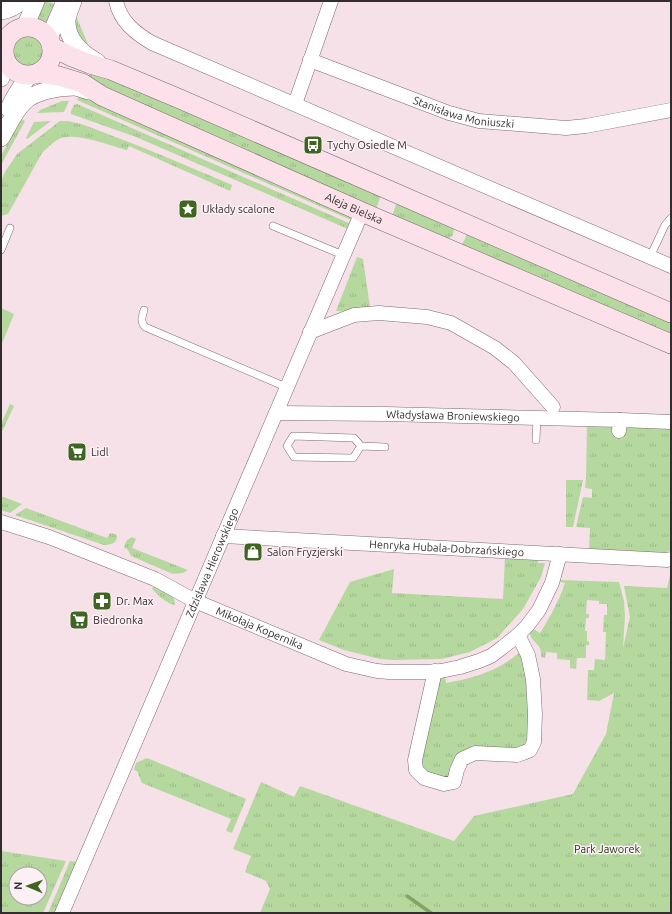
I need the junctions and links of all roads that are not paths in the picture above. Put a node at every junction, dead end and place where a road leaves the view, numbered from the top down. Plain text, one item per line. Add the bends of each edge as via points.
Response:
1 (21, 1) edge
2 (36, 1) edge
3 (65, 1) edge
4 (73, 1) edge
5 (116, 1) edge
6 (331, 1) edge
7 (1, 11) edge
8 (14, 27) edge
9 (50, 43) junction
10 (310, 60) junction
11 (3, 62) edge
12 (111, 70) junction
13 (33, 74) junction
14 (102, 96) junction
15 (295, 104) junction
16 (671, 110) edge
17 (1, 130) edge
18 (1, 138) edge
19 (362, 212) junction
20 (671, 218) edge
21 (455, 219) junction
22 (273, 226) dead end
23 (10, 228) dead end
24 (444, 248) junction
25 (1, 250) edge
26 (343, 255) junction
27 (650, 257) junction
28 (671, 266) edge
29 (144, 310) dead end
30 (671, 313) edge
31 (310, 332) junction
32 (671, 344) edge
33 (286, 387) junction
34 (553, 408) dead end
35 (276, 413) junction
36 (537, 418) junction
37 (671, 422) edge
38 (536, 440) dead end
39 (361, 446) junction
40 (385, 447) dead end
41 (1, 522) edge
42 (223, 536) junction
43 (560, 554) junction
44 (669, 559) edge
45 (195, 601) junction
46 (518, 635) junction
47 (435, 672) junction
48 (62, 913) edge

1 - 7 street via 8,10
2 - 8 street
3 - 9 street
4 - 12 street via 67,20 69,35 77,48 87,57
5 - 15 street via 127,24 144,38
6 - 10 street
8 - 9 main road via 38,29
8 - 11 main road via 6,40
9 - 12 main road via 72,57
9 - 13 main road via 50,63 45,69
10 - 15 street
10 - 16 street, Stanisława Moniuszki via 449,113 480,121 566,128
11 - 13 main road via 21,75
12 - 21 main road
13 - 14 main road, Aleja Bielska via 59,76 82,83
13 - 17 street via 15,96
14 - 18 street via 73,87 35,95 18,109
14 - 19 main road, Aleja Bielska
15 - 27 street
19 - 24 main road, Aleja Bielska
19 - 26 street, Zdzisława Hierowskiego
20 - 27 lane
21 - 24 main road via 461,227 460,234 455,244
21 - 30 main road
22 - 26 lane
23 - 25 lane
24 - 32 main road, Aleja Bielska
26 - 31 street, Zdzisława Hierowskiego
27 - 28 street
29 - 33 lane via 141,318 145,327
31 - 33 street, Zdzisława Hierowskiego
31 - 34 street via 354,315 379,313 427,316 451,323 495,348 514,363
33 - 35 street, Zdzisława Hierowskiego
35 - 36 street, Władysława Broniewskiego
35 - 42 street, Zdzisława Hierowskiego
36 - 37 street, Władysława Broniewskiego via 619,426
36 - 38 lane
39 - 39 lane via 354,438 293,436 287,446 294,457 353,458
39 - 40 lane
41 - 45 street, Mikołaja Kopernika via 49,537 155,579
42 - 43 street, Henryka Hubala-Dobrzańskiego
42 - 45 street, Zdzisława Hierowskiego
43 - 44 street, Henryka Hubala-Dobrzańskiego
43 - 46 street, Mikołaja Kopernika via 547,595 539,610
45 - 47 street, Mikołaja Kopernika via 346,664 377,671
45 - 48 street, Zdzisława Hierowskiego
46 - 47 street, Mikołaja Kopernika via 491,656 460,667
46 - 47 street via 528,654 533,679 534,742 530,750 523,753 475,753 462,759 454,782 444,784 424,778 416,770 415,760

